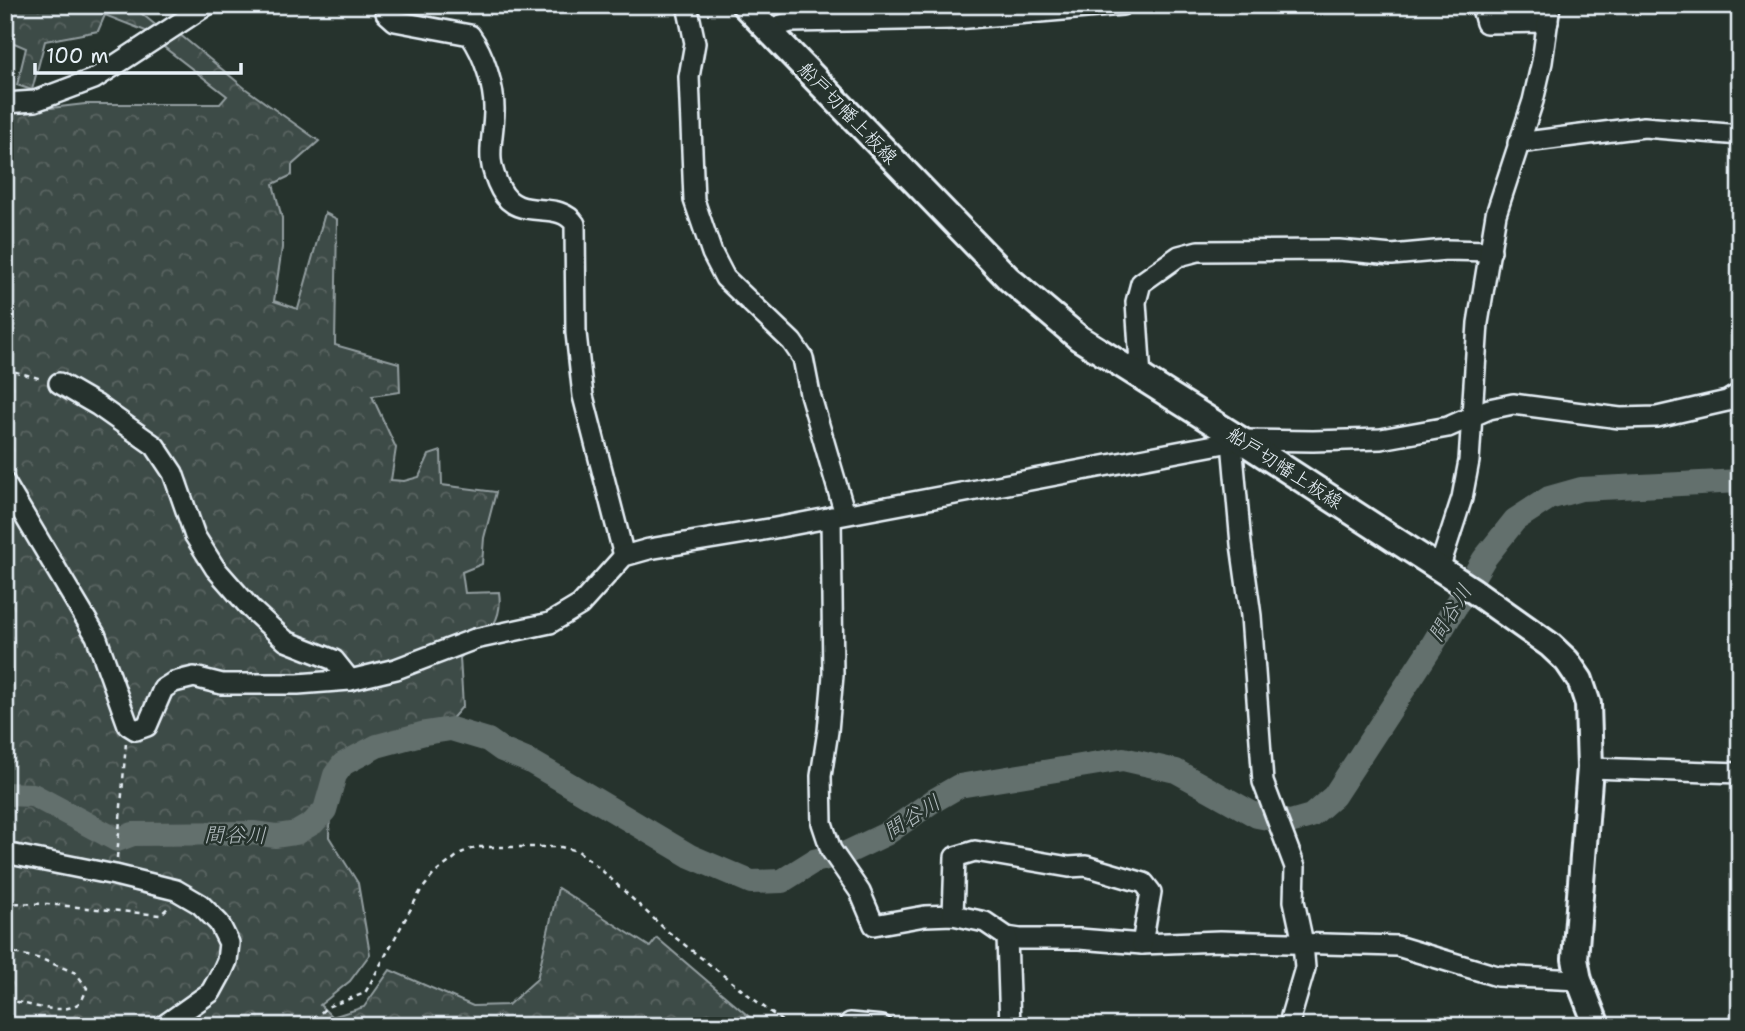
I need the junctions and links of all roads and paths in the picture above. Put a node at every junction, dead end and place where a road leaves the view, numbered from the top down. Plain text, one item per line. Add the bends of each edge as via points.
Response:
1 (207, 5) edge
2 (385, 5) edge
3 (687, 5) edge
4 (744, 5) edge
5 (1122, 5) edge
6 (1481, 5) edge
7 (1549, 14) edge
8 (768, 29) junction
9 (5, 103) edge
10 (1740, 135) edge
11 (1518, 143) junction
12 (1491, 251) junction
13 (5, 369) edge
14 (1141, 378) junction
15 (59, 383) joint
16 (1740, 393) edge
17 (1473, 416) junction
18 (1237, 441) junction
19 (5, 483) edge
20 (838, 516) junction
21 (624, 556) junction
22 (1439, 569) junction
23 (350, 680) junction
24 (124, 761) dead end
25 (1590, 768) junction
26 (1740, 773) edge
27 (119, 844) dead end
28 (5, 853) edge
29 (176, 890) junction
30 (5, 903) edge
31 (953, 915) junction
32 (1007, 937) junction
33 (1303, 943) junction
34 (1142, 944) junction
35 (5, 951) edge
36 (1579, 980) junction
37 (5, 999) edge
38 (850, 1023) joint
39 (163, 1026) edge
40 (306, 1026) edge
41 (882, 1026) edge
42 (1010, 1026) edge
43 (1292, 1026) edge
44 (1597, 1026) edge

1 - 9 street via 94,79 35,101
2 - 21 street via 395,21 470,35 491,88 495,111 489,148 492,171 503,195 522,209 556,211 570,216 575,224 576,333 583,396
3 - 20 street via 695,43 690,77 694,200 725,278 803,358
4 - 8 main road, 船戸切幡上板線
5 - 8 street via 956,19 791,22
6 - 7 street via 1486,23
7 - 11 street via 1533,101
8 - 14 main road, 船戸切幡上板線 via 1009,279 1079,338
10 - 11 street via 1644,127
11 - 12 street via 1496,214
12 - 14 street via 1391,255 1339,250 1198,251 1179,256 1141,283 1136,302
12 - 17 street via 1479,323
13 - 15 path
14 - 18 main road, 船戸切幡上板線
15 - 23 street via 155,446 173,473 195,536 215,568 286,640 334,660
16 - 17 street via 1727,401 1657,417 1620,418 1513,404
17 - 18 street via 1448,427 1381,439
17 - 22 street via 1462,498
18 - 20 street
18 - 22 main road, 船戸切幡上板線
18 - 33 street via 1241,544 1263,782 1294,867 1294,901
19 - 23 street via 96,636 128,725 136,730 147,726 163,689 194,677 222,684
20 - 21 street
20 - 31 street via 834,675 821,776 822,823 834,856 860,892 874,925
21 - 23 street via 580,605 550,623 475,639 397,669
22 - 25 main road, 船戸切幡上板線 via 1550,645 1574,671 1588,704
24 - 27 path
25 - 26 street
25 - 36 main road, 船戸切幡上板線 via 1576,929
28 - 29 street
29 - 30 path via 169,908 160,915
29 - 39 street via 219,923 229,943 227,961 211,992
31 - 32 street via 985,922
31 - 34 street via 955,857 975,851 1086,866 1144,883 1151,892
32 - 34 street
32 - 42 street
33 - 34 street
33 - 36 street via 1397,946 1497,976
33 - 43 street via 1305,968
35 - 37 path via 76,973 87,988 81,1002 67,1009
36 - 44 main road, 船戸切幡上板線
38 - 40 path via 796,1026 783,1022 667,931 578,851 476,847 460,853 420,892 365,993 327,1007
38 - 41 street

